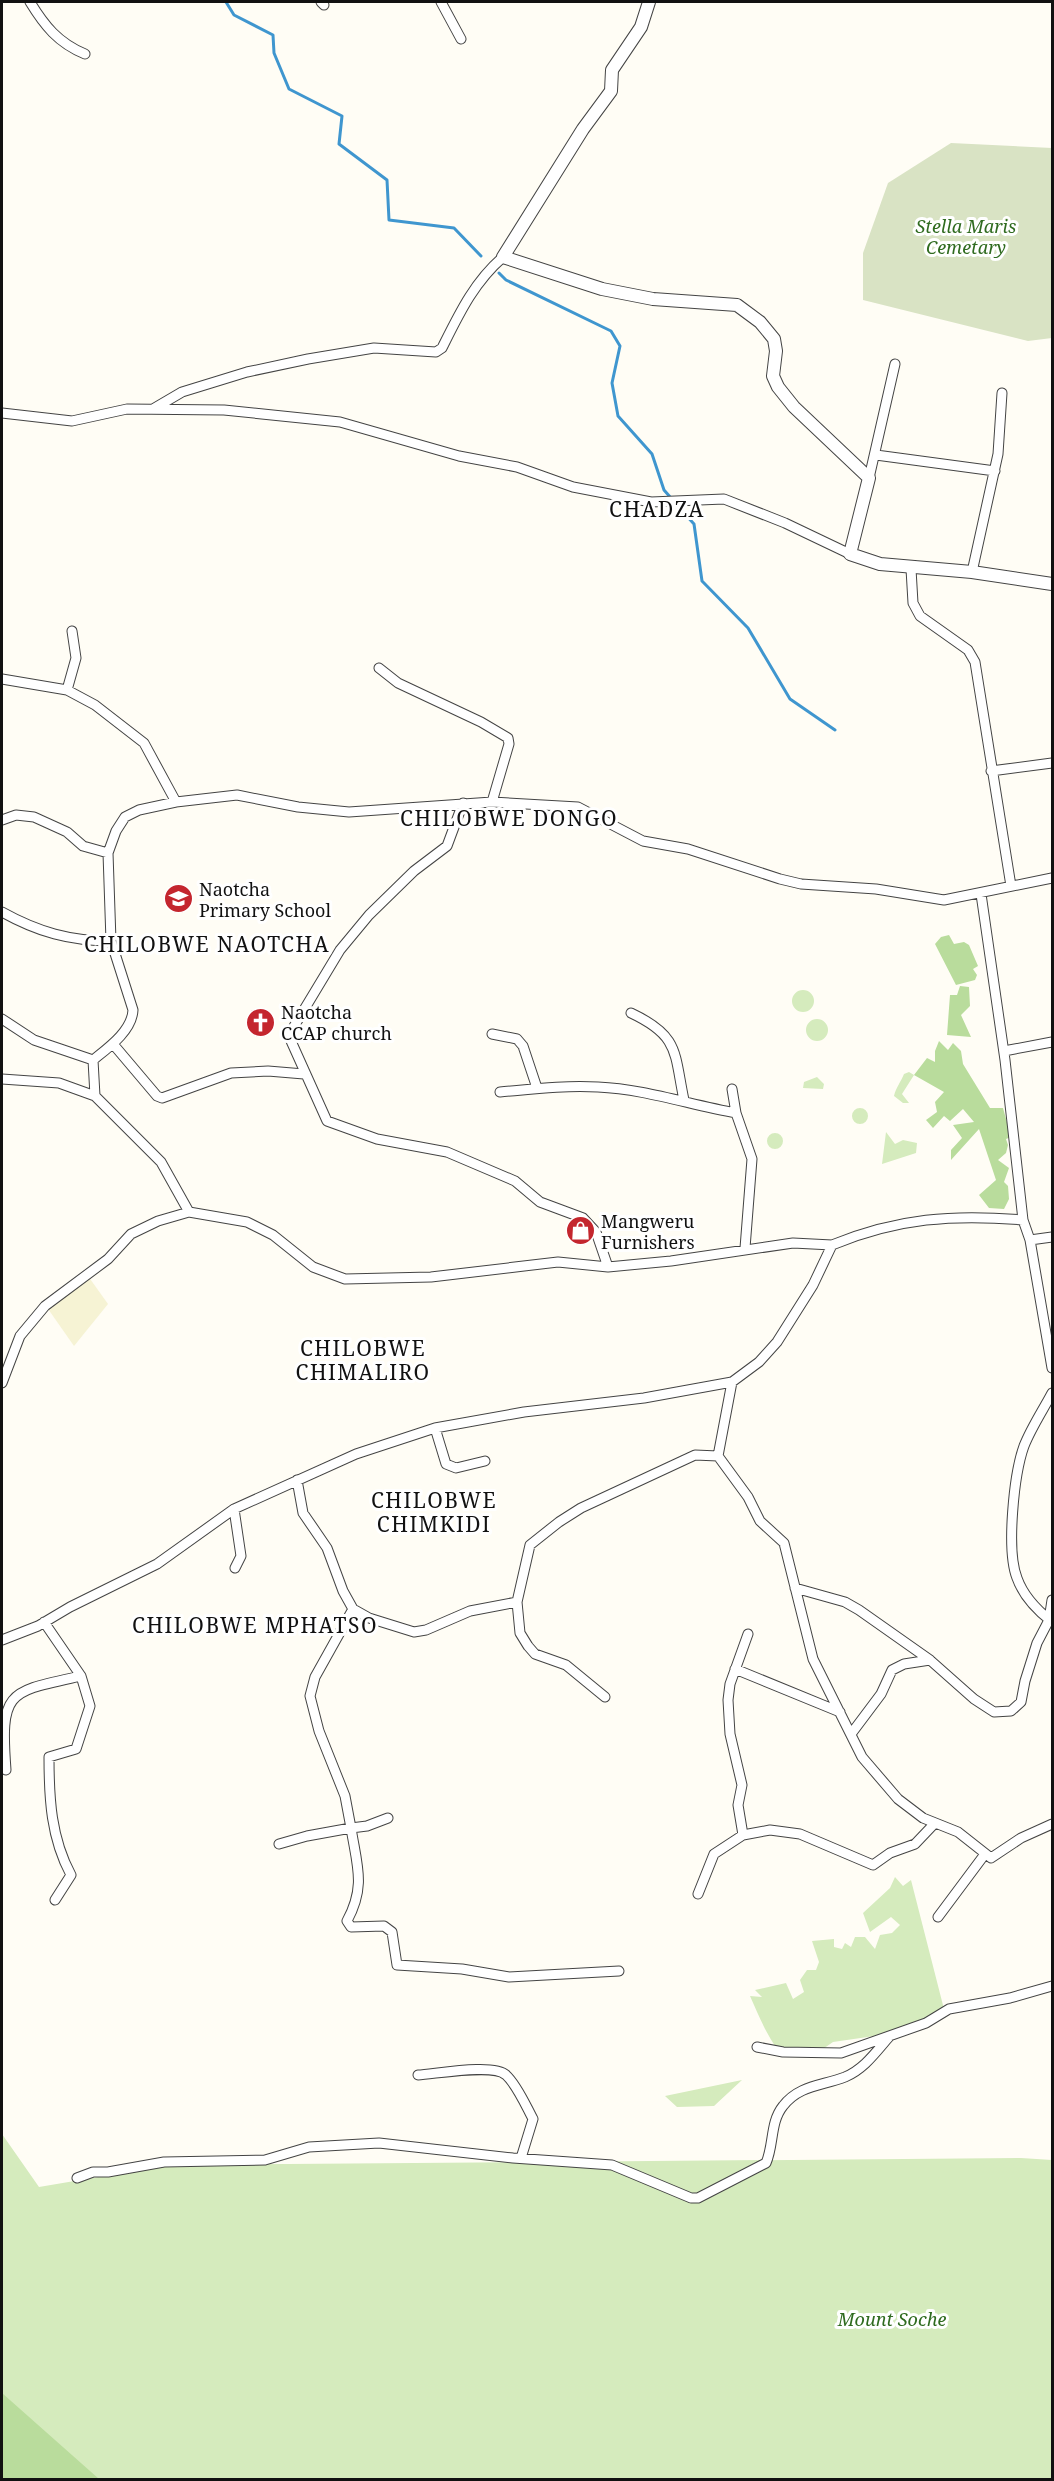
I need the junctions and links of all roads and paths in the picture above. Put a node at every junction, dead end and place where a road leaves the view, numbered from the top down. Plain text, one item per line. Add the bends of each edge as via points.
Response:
1 (30, 2) edge
2 (441, 2) edge
3 (649, 2) edge
4 (461, 39) dead end
5 (85, 54) dead end
6 (503, 257) junction
7 (895, 364) dead end
8 (1002, 393) dead end
9 (153, 409) junction
10 (2, 413) edge
11 (876, 455) junction
12 (995, 471) junction
13 (869, 478) junction
14 (850, 554) junction
15 (911, 569) junction
16 (972, 572) junction
17 (1053, 584) edge
18 (72, 631) dead end
19 (379, 668) dead end
20 (2, 679) edge
21 (67, 690) junction
22 (1053, 763) edge
23 (991, 771) junction
24 (176, 802) junction
25 (492, 802) junction
26 (464, 803) junction
27 (2, 820) edge
28 (108, 853) junction
29 (1053, 878) edge
30 (1011, 886) junction
31 (981, 894) junction
32 (2, 912) edge
33 (111, 941) junction
34 (632, 1013) dead end
35 (2, 1019) edge
36 (492, 1034) dead end
37 (1053, 1042) edge
38 (113, 1044) junction
39 (1004, 1051) junction
40 (93, 1060) junction
41 (304, 1074) junction
42 (2, 1079) edge
43 (537, 1088) junction
44 (732, 1089) dead end
45 (500, 1092) dead end
46 (95, 1096) junction
47 (684, 1100) junction
48 (736, 1113) junction
49 (189, 1212) junction
50 (1023, 1220) junction
51 (1053, 1237) edge
52 (1030, 1240) junction
53 (832, 1245) junction
54 (745, 1248) junction
55 (608, 1267) junction
56 (1053, 1368) edge
57 (732, 1382) junction
58 (2, 1383) edge
59 (1053, 1393) edge
60 (435, 1428) junction
61 (718, 1456) junction
62 (485, 1461) dead end
63 (297, 1480) junction
64 (234, 1509) junction
65 (235, 1568) dead end
66 (795, 1588) junction
67 (1053, 1600) edge
68 (516, 1602) junction
69 (353, 1609) junction
70 (1051, 1621) edge
71 (45, 1622) junction
72 (748, 1634) dead end
73 (2, 1640) edge
74 (930, 1660) junction
75 (735, 1669) junction
76 (81, 1676) junction
77 (605, 1697) dead end
78 (840, 1712) junction
79 (851, 1734) junction
80 (6, 1770) dead end
81 (388, 1818) dead end
82 (935, 1823) junction
83 (1053, 1824) edge
84 (351, 1828) junction
85 (743, 1835) junction
86 (279, 1844) dead end
87 (985, 1854) junction
88 (698, 1894) dead end
89 (55, 1899) dead end
90 (938, 1917) dead end
91 (619, 1971) dead end
92 (1053, 1986) edge
93 (889, 2037) junction
94 (757, 2047) dead end
95 (418, 2075) dead end
96 (521, 2158) junction
97 (77, 2178) dead end

1 - 5 street via 46,28
2 - 4 street
3 - 6 street via 641,27 612,70 611,91
6 - 9 street via 470,294 442,348 436,352 374,348 308,358 182,392
6 - 13 street via 602,288 653,299 737,305 760,322 774,339 773,376 778,387
7 - 11 street
8 - 12 street
9 - 10 street via 127,409 72,421
9 - 14 street via 224,410 340,422 459,456 517,467 573,487 646,502 729,501
11 - 12 street
11 - 13 street
12 - 16 street
13 - 14 street
14 - 15 street
15 - 16 street
15 - 23 street via 915,609 968,650 975,662
16 - 17 street
18 - 21 street via 76,658
19 - 25 street via 398,683 508,738 510,744
20 - 21 street
21 - 24 street via 139,737
22 - 23 street
23 - 30 street
24 - 26 street via 237,795 349,812
24 - 28 street via 125,817
25 - 26 street
25 - 31 street via 584,808 643,841 688,849 801,884 876,889 944,900
26 - 41 street via 447,846 369,915 340,950 290,1033
27 - 28 street via 16,814 34,817 67,832 83,846
28 - 33 street
29 - 30 street
30 - 31 street
31 - 39 street
32 - 33 street via 53,935
33 - 38 street via 133,1010 129,1024
34 - 47 street via 672,1043
35 - 40 street via 34,1040
36 - 43 street via 517,1039 523,1046
37 - 39 street
38 - 40 street
38 - 41 street via 162,1098 231,1073
39 - 50 street
40 - 46 street
41 - 55 street via 327,1121 377,1139 447,1152 515,1181 540,1202 583,1218 596,1232
42 - 46 street via 59,1083
43 - 45 street
43 - 47 street via 599,1087
44 - 48 street
46 - 49 street via 161,1162
47 - 48 street
48 - 54 street via 752,1159
49 - 55 street via 247,1222 273,1235 313,1267 345,1280 430,1277 547,1263
49 - 58 street via 131,1234 108,1259 45,1306 20,1336
50 - 52 street
50 - 53 street via 963,1215 869,1229
51 - 52 street
52 - 56 street
53 - 54 street via 793,1243
53 - 57 street via 813,1285 777,1342
54 - 55 street via 671,1262
57 - 60 street
57 - 61 street
59 - 70 street via 1024,1445 1014,1491 1013,1550 1015,1574 1022,1589
60 - 62 street via 446,1464 456,1468
60 - 63 street
61 - 66 street via 760,1521 782,1538
61 - 68 street via 695,1455 559,1522 530,1545
63 - 64 street
63 - 69 street via 303,1513 327,1548
64 - 65 street via 241,1556
64 - 71 street via 157,1564
66 - 74 street via 845,1602
66 - 78 street via 813,1659
67 - 70 street
68 - 69 street via 470,1611 414,1632
68 - 77 street via 520,1633 528,1647 566,1665
69 - 84 street via 315,1677 310,1696 319,1731 345,1796
70 - 74 street via 1037,1643 1021,1702 1011,1711 994,1712
71 - 73 street
71 - 76 street
72 - 75 street
74 - 79 street via 892,1670 881,1694
75 - 78 street
75 - 85 street via 728,1700 730,1734 742,1785 738,1805
76 - 80 street via 15,1694 2,1718
76 - 89 street via 90,1706 76,1749 49,1757 54,1831 58,1852 71,1875
78 - 79 street
79 - 82 street via 862,1757 898,1799
81 - 84 street
82 - 85 street via 915,1844 890,1853 873,1865 786,1831
82 - 87 street via 951,1828
83 - 87 street via 1021,1838 996,1856
84 - 86 street
84 - 91 street via 360,1881 358,1902 347,1921 351,1927 384,1926 392,1932 397,1965 509,1977
85 - 88 street via 714,1854
87 - 90 street
92 - 93 street via 949,2009 926,2024
93 - 94 street via 841,2053 783,2052
93 - 96 street via 859,2069 843,2078 804,2088 783,2105 772,2130 766,2163 698,2198 612,2165
95 - 96 street via 477,2070 506,2074 533,2119
96 - 97 street via 370,2143 309,2147 265,2160 164,2162 93,2172

